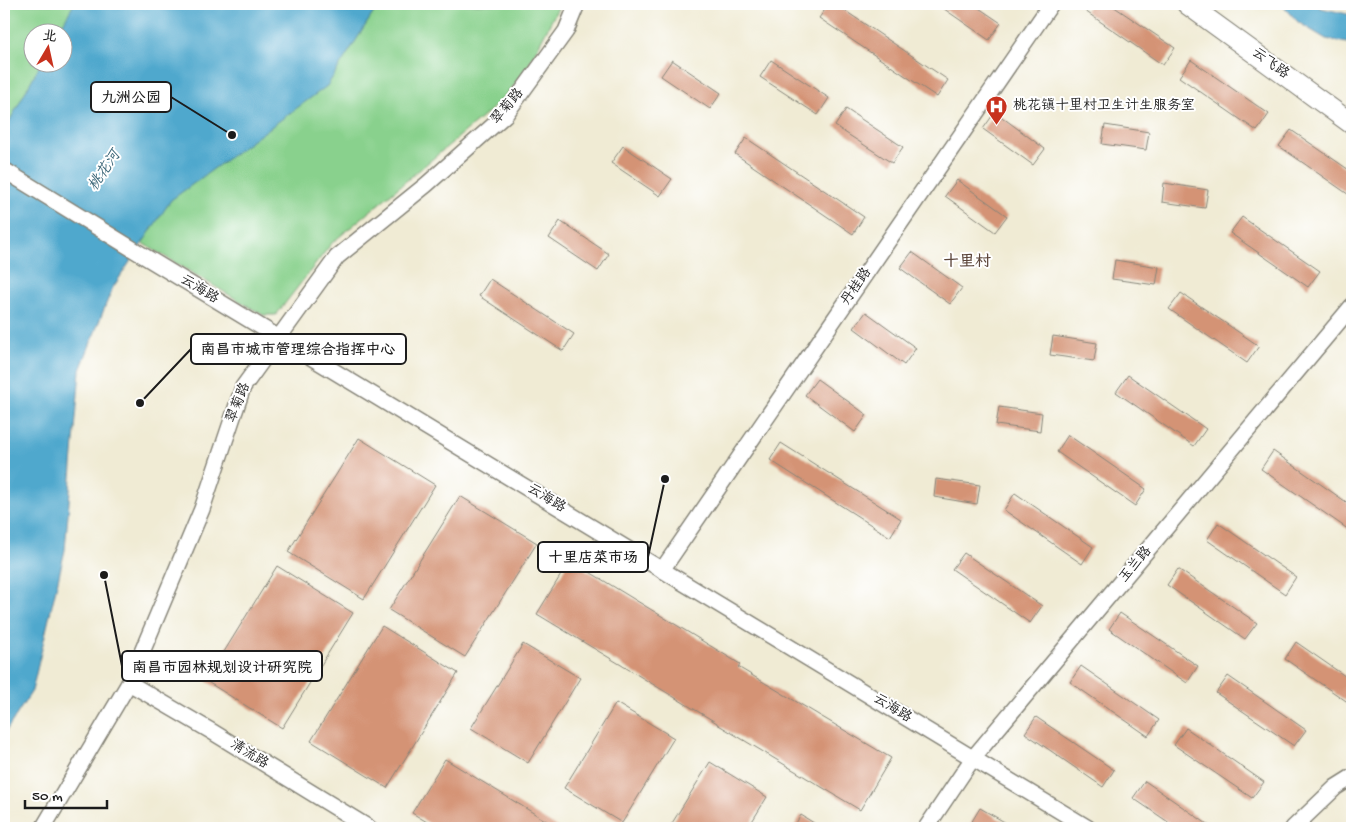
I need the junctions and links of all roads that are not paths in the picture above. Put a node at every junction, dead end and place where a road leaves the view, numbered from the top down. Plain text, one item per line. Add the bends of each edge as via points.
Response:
1 (577, 4) edge
2 (1051, 4) edge
3 (1188, 4) edge
4 (1207, 4) edge
5 (1352, 110) edge
6 (1352, 124) edge
7 (4, 170) edge
8 (1352, 306) edge
9 (278, 338) junction
10 (662, 570) junction
11 (129, 683) junction
12 (974, 758) junction
13 (1352, 777) edge
14 (43, 828) edge
15 (369, 828) edge
16 (926, 828) edge
17 (1088, 828) edge
18 (1293, 828) edge

1 - 9 street, 翠菊路 via 566,31 505,115 337,257
2 - 10 street, 丹桂路
3 - 6 main road, 云飞路
4 - 5 main road, 云飞路
7 - 9 street, 云海路
8 - 12 street, 玉兰路
9 - 10 street, 云海路
9 - 11 street, 翠菊路 via 243,387 202,509
10 - 12 street, 云海路
11 - 14 street, 翠菊路
11 - 15 street, 清流路
12 - 16 street, 玉兰路
12 - 17 street, 云海路
13 - 18 street via 1336,787

